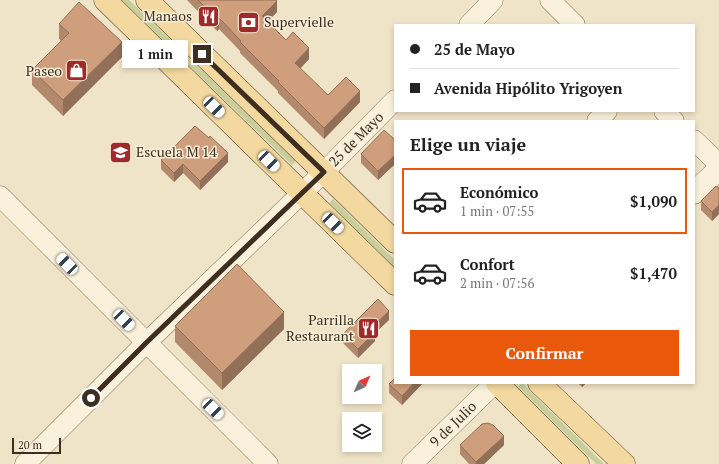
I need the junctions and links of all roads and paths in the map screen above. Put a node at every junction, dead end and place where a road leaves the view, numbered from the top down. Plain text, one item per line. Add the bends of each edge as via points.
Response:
1 (105, 0) edge
2 (147, 0) edge
3 (493, 0) edge
4 (550, 0) edge
5 (469, 24) edge
6 (574, 24) edge
7 (394, 101) edge
8 (606, 112) edge
9 (665, 112) edge
10 (598, 120) edge
11 (673, 120) edge
12 (695, 141) edge
13 (719, 164) edge
14 (719, 169) edge
15 (324, 172) junction
16 (695, 192) edge
17 (302, 193) junction
18 (0, 196) edge
19 (394, 241) edge
20 (394, 283) edge
21 (146, 343) junction
22 (495, 384) edge
23 (497, 384) edge
24 (540, 384) edge
25 (25, 464) edge
26 (268, 464) edge
27 (412, 464) edge
28 (578, 464) edge
29 (624, 464) edge

1 - 17 main road
2 - 15 main road
3 - 5 street
4 - 6 street
7 - 15 street, 25 de Mayo
8 - 10 street
9 - 11 street
12 - 13 street
14 - 16 street
15 - 17 street, 25 de Mayo
15 - 19 main road
17 - 20 main road
17 - 21 street, 25 de Mayo
18 - 21 street
21 - 25 street, 25 de Mayo
21 - 26 street
22 - 27 street, 9 de Julio
23 - 28 main road
24 - 29 main road

